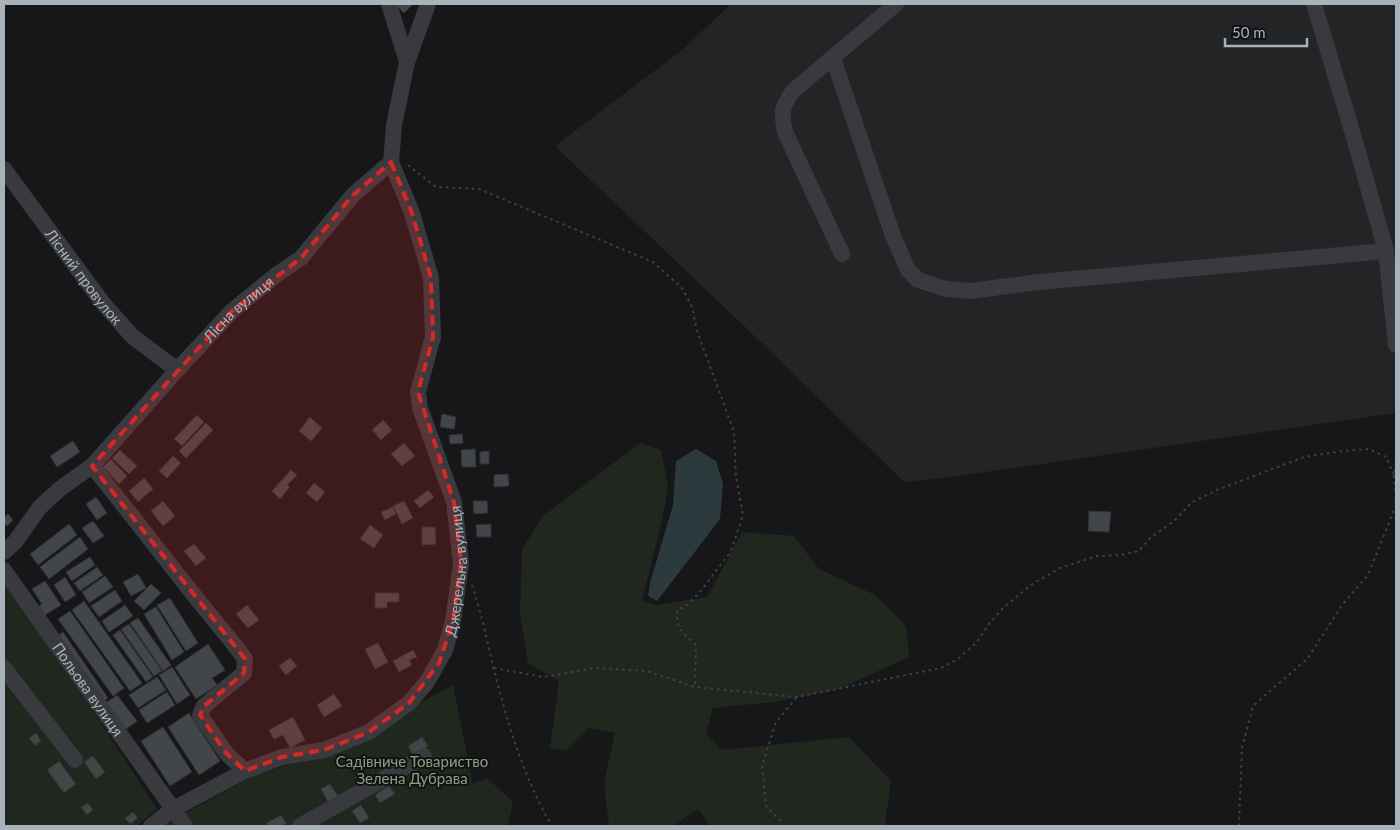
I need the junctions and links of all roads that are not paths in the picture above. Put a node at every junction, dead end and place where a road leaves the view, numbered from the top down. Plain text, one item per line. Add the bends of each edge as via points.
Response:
1 (389, 4) edge
2 (428, 4) edge
3 (896, 4) edge
4 (1314, 4) edge
5 (833, 58) junction
6 (407, 62) junction
7 (391, 162) junction
8 (4, 169) edge
9 (1386, 251) junction
10 (842, 254) dead end
11 (1396, 345) edge
12 (177, 370) junction
13 (92, 466) junction
14 (4, 552) edge
15 (4, 570) edge
16 (4, 668) edge
17 (424, 756) dead end
18 (75, 760) dead end
19 (246, 771) junction
20 (173, 809) junction
21 (151, 826) edge
22 (184, 826) edge
23 (300, 826) edge

1 - 6 street, Джерельна вулиця
2 - 6 street
3 - 5 street
4 - 9 street
5 - 9 street via 893,236 908,270 918,280 946,289 971,290
5 - 10 street via 793,91 781,114 785,132
6 - 7 street, Джерельна вулиця via 394,124
7 - 12 street, Лісна вулиця via 352,196 301,258 232,311
7 - 19 street, Джерельна вулиця via 412,213 430,278 433,336 418,392 420,408 454,502 461,563 453,621 445,650 428,682 409,703 369,732 324,750 282,757
8 - 12 street, Лісний провулок via 102,302 132,336
9 - 11 street
12 - 13 street, Лісна вулиця
13 - 14 street, Лісна вулиця via 40,507
13 - 19 street via 245,659 244,673 204,706 200,715 226,753
15 - 20 street, Польова вулиця
16 - 18 street
17 - 23 street
19 - 20 street, Джерельна вулиця
20 - 21 street, Джерельна вулиця
20 - 22 street, Польова вулиця

